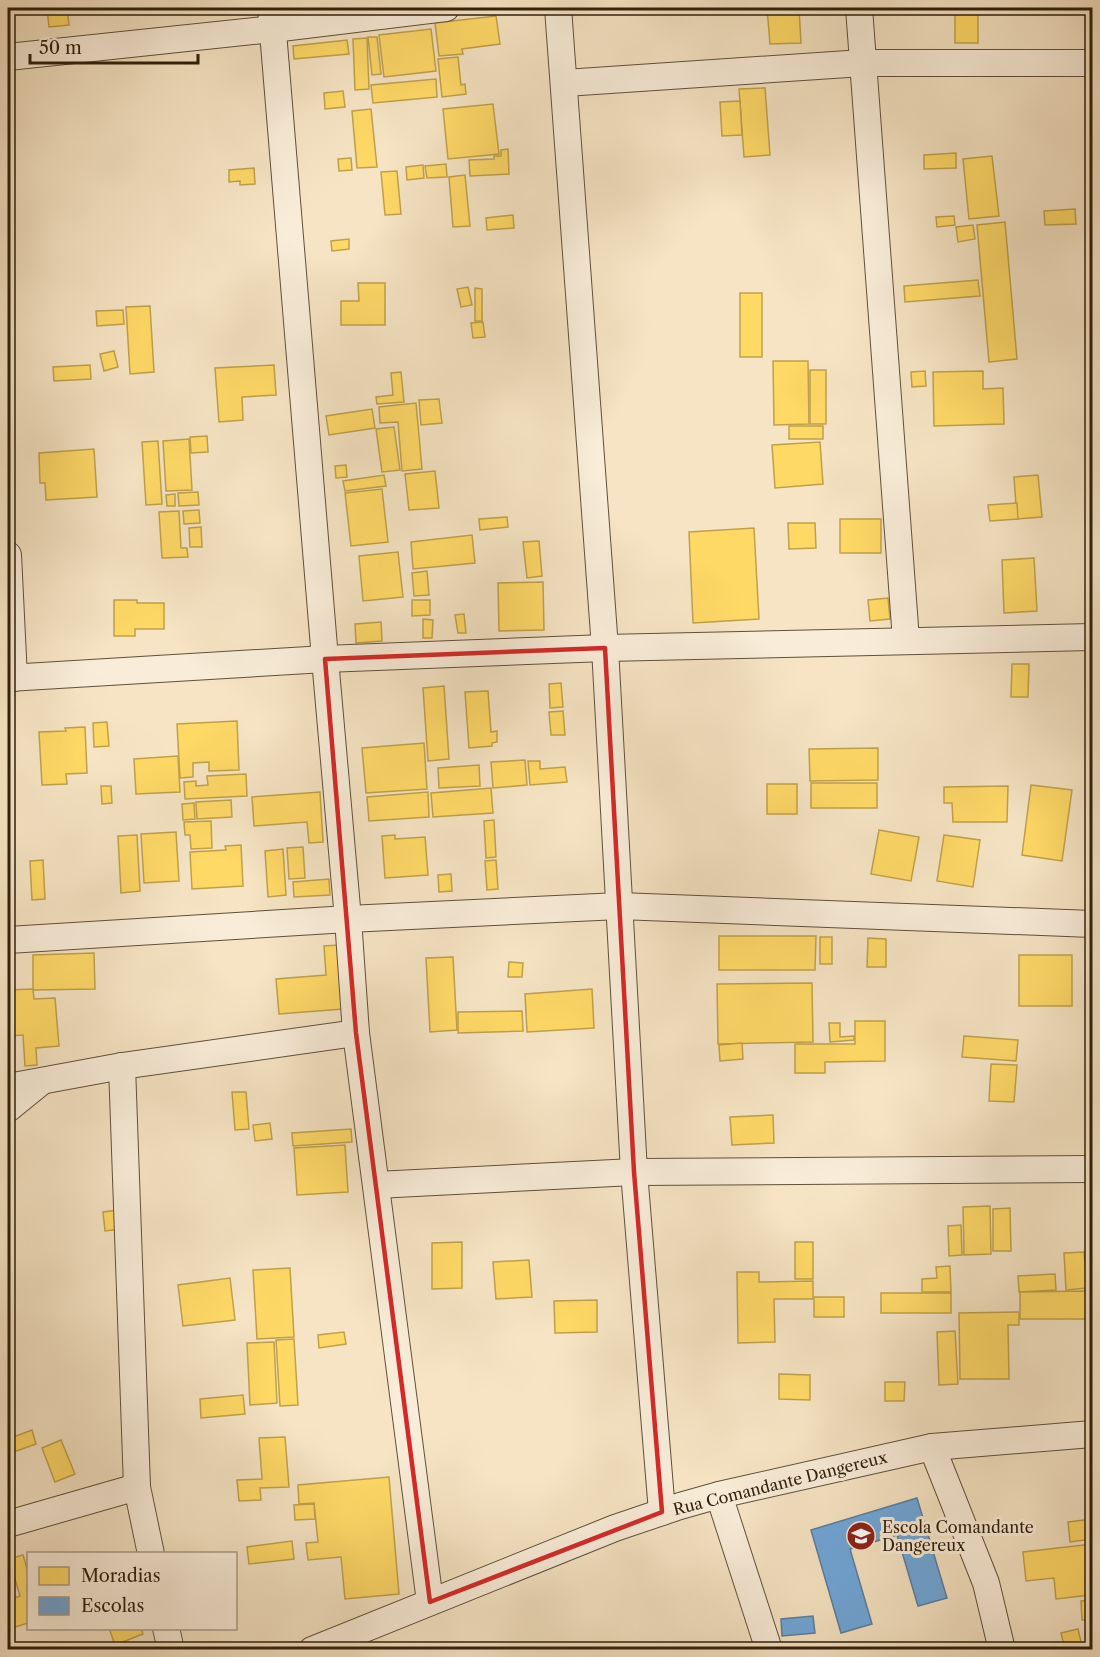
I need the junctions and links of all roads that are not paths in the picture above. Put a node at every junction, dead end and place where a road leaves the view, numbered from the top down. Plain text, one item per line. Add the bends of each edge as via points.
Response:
1 (446, 8) edge
2 (558, 8) edge
3 (858, 8) edge
4 (272, 18) edge
5 (8, 57) edge
6 (863, 63) junction
7 (1092, 63) edge
8 (565, 83) junction
9 (8, 555) edge
10 (1092, 637) edge
11 (906, 640) junction
12 (605, 648) junction
13 (325, 659) junction
14 (10, 678) edge
15 (619, 906) junction
16 (348, 919) junction
17 (1092, 924) edge
18 (8, 939) edge
19 (356, 1034) junction
20 (122, 1066) junction
21 (44, 1080) junction
22 (8, 1087) edge
23 (8, 1109) edge
24 (1092, 1169) edge
25 (634, 1172) junction
26 (376, 1185) junction
27 (1092, 1434) edge
28 (932, 1447) junction
29 (137, 1487) junction
30 (719, 1494) junction
31 (662, 1512) junction
32 (8, 1524) edge
33 (151, 1552) edge
34 (430, 1602) junction
35 (166, 1630) edge
36 (171, 1650) edge
37 (312, 1650) edge
38 (769, 1650) edge
39 (1002, 1650) edge

1 - 4 street
2 - 8 street
3 - 6 street
4 - 5 street
4 - 13 street
6 - 7 street
6 - 8 street
6 - 11 street
8 - 12 street
9 - 14 street
10 - 11 street
11 - 12 street
12 - 13 street
12 - 15 street
13 - 14 street
13 - 16 street
15 - 16 street
15 - 17 street
15 - 25 street
16 - 18 street
16 - 19 street
19 - 20 street
19 - 26 street
20 - 21 street
20 - 29 street
21 - 22 street
21 - 23 street
24 - 25 street
25 - 26 street
25 - 31 street
26 - 34 street
27 - 28 street, Rua Comandante Dangereux
28 - 30 street, Rua Comandante Dangereux
28 - 39 street via 986,1582
29 - 32 street
29 - 33 street
30 - 31 street, Rua Comandante Dangereux
30 - 38 street
31 - 34 street, Rua Comandante Dangereux
34 - 37 street, Rua Comandante Dangereux
35 - 36 street

